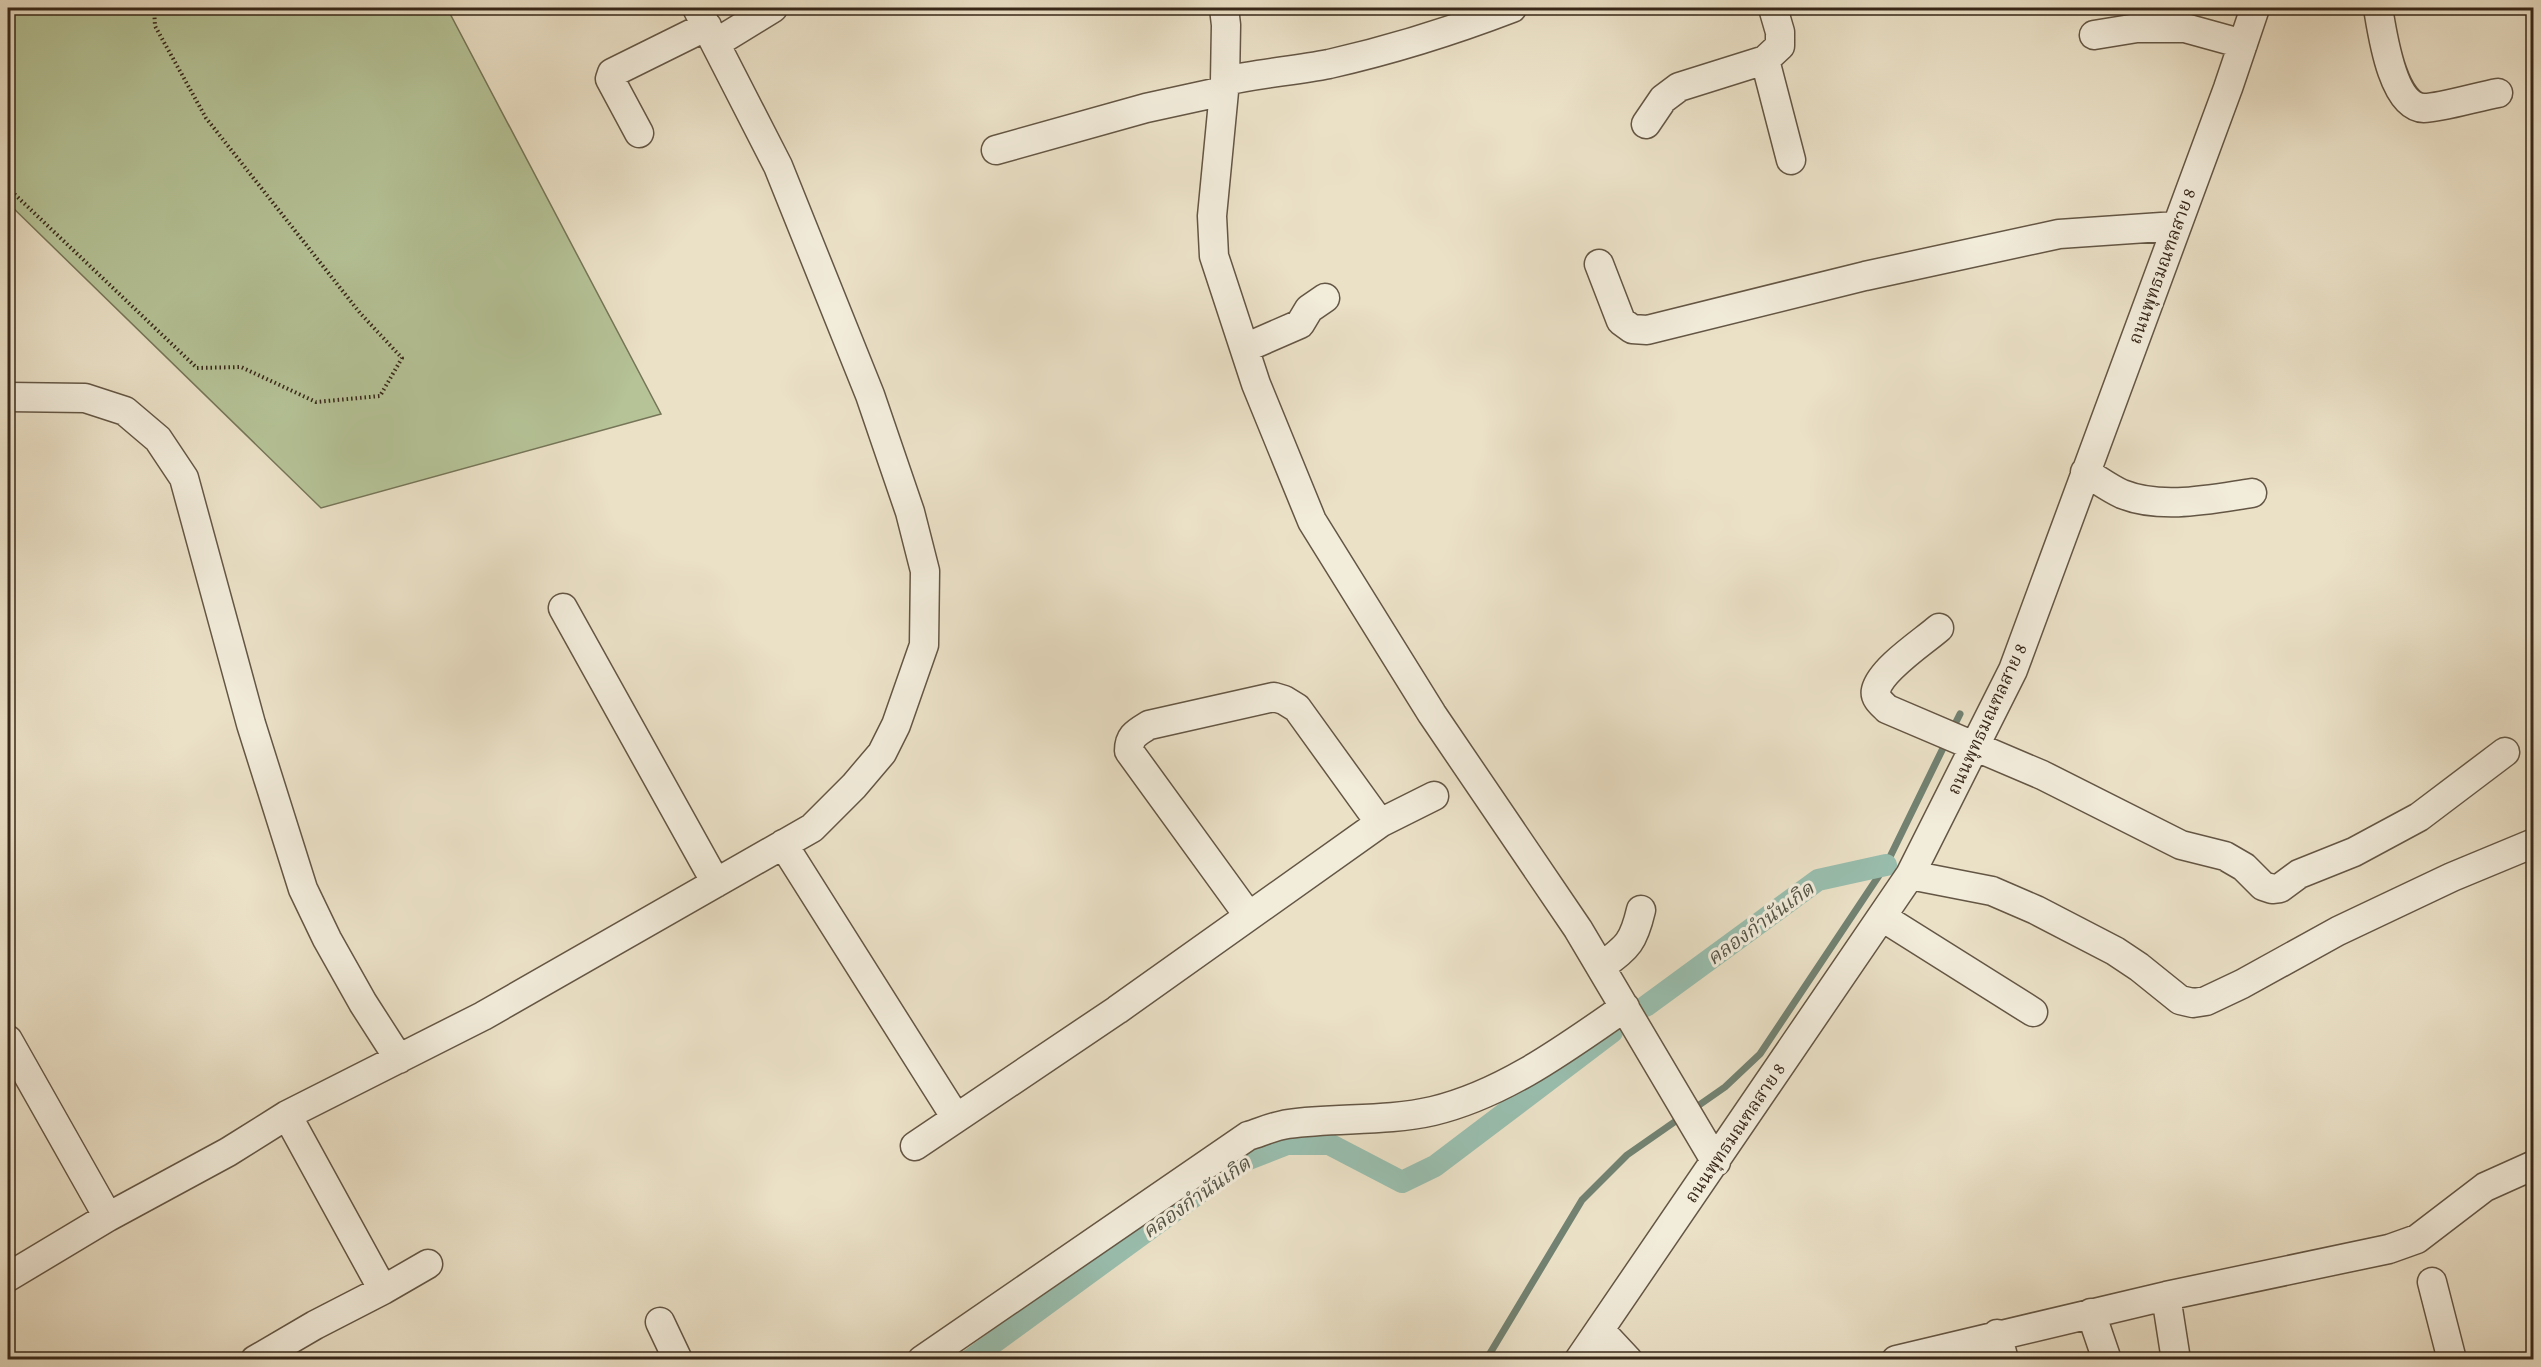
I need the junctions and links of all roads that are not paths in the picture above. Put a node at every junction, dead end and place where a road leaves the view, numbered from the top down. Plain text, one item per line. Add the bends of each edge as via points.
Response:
1 (773, 8) edge
2 (1224, 8) edge
3 (1512, 8) edge
4 (1773, 8) edge
5 (2255, 8) edge
6 (2378, 8) edge
7 (707, 26) edge
8 (2094, 35) dead end
9 (2242, 44) junction
10 (1765, 60) junction
11 (1225, 86) junction
12 (2498, 93) dead end
13 (1647, 124) dead end
14 (639, 133) dead end
15 (996, 150) dead end
16 (1791, 160) dead end
17 (2176, 226) junction
18 (1599, 264) dead end
19 (1325, 298) dead end
20 (1245, 348) junction
21 (8, 397) edge
22 (2085, 472) junction
23 (2252, 493) dead end
24 (563, 608) dead end
25 (1939, 628) dead end
26 (1975, 748) junction
27 (2505, 752) dead end
28 (1434, 795) dead end
29 (1380, 823) junction
30 (783, 844) junction
31 (2533, 844) edge
32 (1910, 875) junction
33 (716, 882) junction
34 (1641, 910) dead end
35 (1248, 915) junction
36 (1882, 917) junction
37 (1601, 967) junction
38 (1625, 1007) junction
39 (2033, 1012) dead end
40 (8, 1040) edge
41 (399, 1059) junction
42 (287, 1115) junction
43 (956, 1118) junction
44 (915, 1146) dead end
45 (1716, 1162) junction
46 (2534, 1165) edge
47 (108, 1217) junction
48 (428, 1264) dead end
49 (8, 1277) edge
50 (2432, 1282) dead end
51 (383, 1290) junction
52 (2166, 1296) junction
53 (2091, 1313) junction
54 (660, 1322) dead end
55 (1600, 1330) junction
56 (2001, 1347) edge
57 (255, 1359) edge
58 (678, 1359) edge
59 (922, 1359) edge
60 (1579, 1359) edge
61 (1628, 1359) edge
62 (1896, 1359) edge
63 (2107, 1359) edge
64 (2176, 1359) edge
65 (2452, 1359) edge

1 - 7 street
2 - 11 street
3 - 11 street via 1419,41 1327,64 1251,75
4 - 10 street via 1780,45
5 - 9 street, ถนนพุทธมณฑลสาย 8
6 - 12 street via 2389,66 2409,102 2423,108
7 - 14 street via 612,73 610,79
7 - 30 street via 778,166 870,395 910,512 925,571 924,645 882,753 812,828
8 - 9 street via 2138,28 2185,28
9 - 17 street, ถนนพุทธมณฑลสาย 8
10 - 13 street via 1679,87 1663,99
10 - 16 street
11 - 15 street
11 - 20 street via 1212,216 1214,256
17 - 18 street via 2059,234 1865,276 1647,330 1632,329 1621,321
17 - 22 street, ถนนพุทธมณฑลสาย 8
19 - 20 street via 1309,309 1300,324
20 - 37 street via 1312,521 1432,714
21 - 41 street via 84,398 125,411 158,439 184,478 251,724 303,889 363,1003
22 - 23 street via 2123,494 2155,500 2187,503
22 - 26 street, ถนนพุทธมณฑลสาย 8 via 2013,670
24 - 33 street
25 - 26 street via 1885,674 1876,691 1877,699 1887,709
26 - 27 street via 2042,775 2181,845 2225,856 2272,889 2419,817
26 - 32 street, ถนนพุทธมณฑลสาย 8
28 - 29 street
29 - 35 street
29 - 35 street via 1297,708 1284,700 1274,697 1149,725 1134,734 1129,751
30 - 33 street
30 - 43 street
31 - 32 street via 2338,930 2242,984 2193,1004 2180,1000 2115,951 2036,910 1992,891
32 - 36 street, ถนนพุทธมณฑลสาย 8
33 - 41 street via 483,1016
34 - 37 street via 1633,939
35 - 43 street via 1117,1010
36 - 39 street
36 - 45 street, ถนนพุทธมณฑลสาย 8
37 - 38 street
38 - 45 street
38 - 59 street via 1550,1059 1474,1098 1433,1111 1285,1124 1248,1136
40 - 47 street
41 - 42 street
42 - 47 street
42 - 51 street
43 - 44 street
45 - 55 street, ถนนพุทธมณฑลสาย 8
46 - 52 street via 2485,1187 2417,1239 2389,1250
47 - 49 street
48 - 51 street
50 - 65 street
51 - 57 street
52 - 53 street
52 - 64 street
53 - 56 street
53 - 63 street
54 - 58 street
55 - 60 street, ถนนพุทธมณฑลสาย 8
55 - 61 street
56 - 62 street

